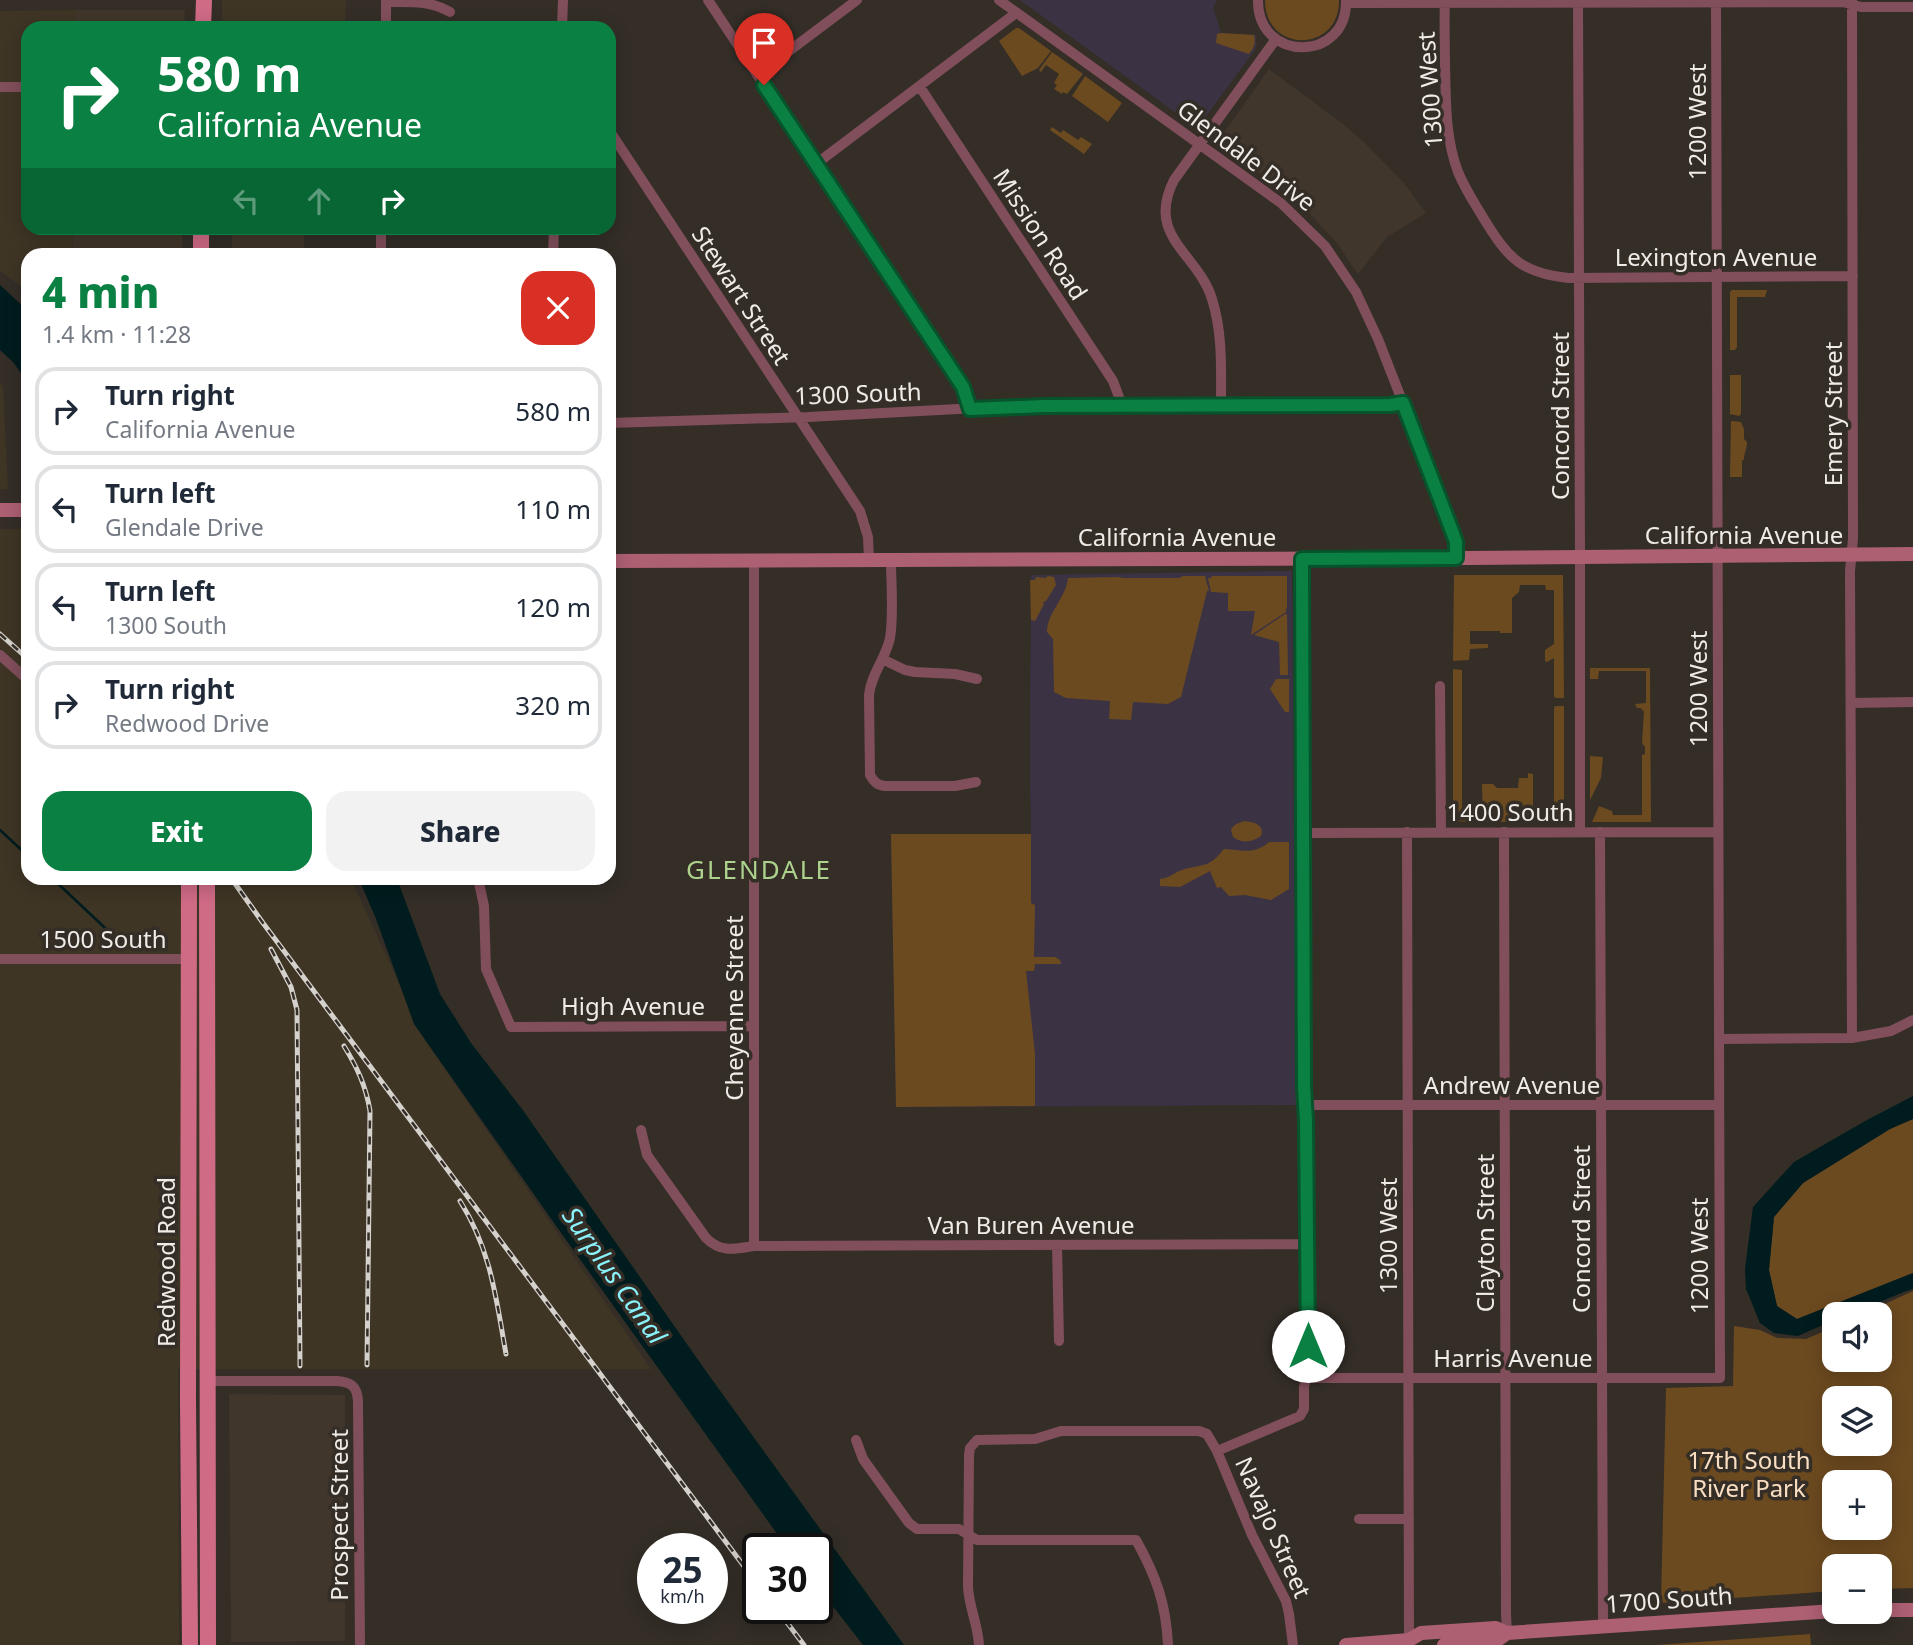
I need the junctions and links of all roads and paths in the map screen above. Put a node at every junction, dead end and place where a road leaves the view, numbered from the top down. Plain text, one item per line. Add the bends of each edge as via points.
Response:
1 (204, 0) edge
2 (563, 0) edge
3 (708, 0) edge
4 (857, 0) edge
5 (999, 0) edge
6 (1258, 0) edge
7 (386, 1) edge
8 (1578, 1) edge
9 (1716, 1) edge
10 (1347, 2) edge
11 (1445, 2) edge
12 (1852, 2) edge
13 (1913, 7) edge
14 (450, 12) dead end
15 (1016, 13) junction
16 (203, 21) edge
17 (386, 21) edge
18 (562, 21) edge
19 (1276, 39) junction
20 (757, 75) junction
21 (21, 87) edge
22 (920, 87) junction
23 (0, 88) edge
24 (616, 141) edge
25 (1201, 145) junction
26 (816, 164) junction
27 (1717, 276) junction
28 (1853, 276) junction
29 (1579, 278) junction
30 (1403, 403) junction
31 (1221, 406) junction
32 (1121, 407) junction
33 (970, 409) junction
34 (797, 417) junction
35 (616, 423) edge
36 (0, 510) edge
37 (21, 510) edge
38 (1913, 554) edge
39 (1851, 555) junction
40 (1718, 556) junction
41 (1580, 557) junction
42 (1456, 558) junction
43 (1302, 559) junction
44 (754, 560) junction
45 (869, 560) junction
46 (891, 560) junction
47 (616, 561) edge
48 (0, 654) edge
49 (883, 659) junction
50 (21, 674) edge
51 (977, 679) dead end
52 (1440, 686) dead end
53 (1913, 702) edge
54 (1851, 703) junction
55 (976, 782) dead end
56 (1407, 832) junction
57 (1504, 832) junction
58 (1580, 832) junction
59 (1600, 832) junction
60 (1718, 832) junction
61 (1303, 833) junction
62 (1441, 833) junction
63 (189, 885) edge
64 (206, 885) edge
65 (480, 885) edge
66 (0, 959) edge
67 (188, 959) junction
68 (206, 959) junction
69 (1913, 1020) edge
70 (754, 1026) junction
71 (1852, 1038) junction
72 (1719, 1039) junction
73 (1305, 1105) junction
74 (1408, 1105) junction
75 (1504, 1105) junction
76 (1601, 1105) junction
77 (1719, 1105) junction
78 (641, 1130) dead end
79 (1307, 1244) junction
80 (1057, 1245) junction
81 (754, 1246) junction
82 (1059, 1341) dead end
83 (1306, 1378) junction
84 (1408, 1378) junction
85 (1505, 1378) junction
86 (1602, 1378) junction
87 (1720, 1378) joint
88 (207, 1381) junction
89 (856, 1440) dead end
90 (1217, 1451) junction
91 (1359, 1519) dead end
92 (1409, 1519) junction
93 (968, 1535) junction
94 (1892, 1610) edge
95 (1913, 1610) edge
96 (1822, 1612) edge
97 (1603, 1627) junction
98 (1507, 1633) junction
99 (1414, 1643) edge
100 (190, 1645) edge
101 (208, 1645) edge
102 (360, 1645) edge
103 (979, 1645) edge
104 (1168, 1645) edge
105 (1293, 1645) edge
106 (1346, 1645) edge
107 (1444, 1645) edge

1 - 16 main road
2 - 18 street
3 - 20 street
4 - 20 street
5 - 15 street, Glendale Drive
6 - 19 street via 1262,22
7 - 14 street via 425,2
7 - 17 street
8 - 9 street
8 - 11 street
8 - 29 street, Concord Street
9 - 12 street
9 - 27 street, 1200 West
10 - 11 street
10 - 19 street via 1341,26 1323,43 1299,48
11 - 29 street, 1300 West via 1447,129 1469,194 1506,251 1522,265 1549,276
12 - 13 street via 1861,7
12 - 28 street, Emery Street
15 - 22 street
15 - 25 street, Glendale Drive
19 - 25 street
20 - 26 street
21 - 23 street
22 - 26 street
22 - 32 street, Mission Road via 1113,381
24 - 34 street, Stewart Street
25 - 30 street, Glendale Drive via 1281,203 1325,246 1362,302
25 - 31 street via 1170,188 1166,219 1171,236 1212,297 1219,332
26 - 33 street via 963,387
27 - 28 street, Lexington Avenue
27 - 29 street, Lexington Avenue
27 - 40 street, 1200 West
28 - 39 street, Emery Street
29 - 41 street, Concord Street
30 - 31 street, 1300 South
30 - 42 street, Glendale Drive via 1456,542
31 - 32 street, 1300 South
32 - 33 street, 1300 South
33 - 34 street, 1300 South
34 - 35 street, 1300 South
34 - 45 street, Stewart Street via 862,515
36 - 37 main road
38 - 39 main road, California Avenue
39 - 40 main road, California Avenue
39 - 54 street, Emery Street
40 - 41 main road, California Avenue
40 - 60 street, 1200 West
41 - 42 main road, California Avenue
41 - 58 street, Concord Street
42 - 43 main road, California Avenue
43 - 46 main road, California Avenue
43 - 61 street, Navajo Street
44 - 45 main road, California Avenue
44 - 47 main road, California Avenue
44 - 70 street, Cheyenne Street
45 - 46 main road, California Avenue
46 - 49 street via 891,628
48 - 50 street
49 - 51 street via 915,673
49 - 55 street via 869,695 873,781 886,786
52 - 62 street
53 - 54 street
54 - 71 street, Emery Street
56 - 61 street, 1400 South
56 - 62 street, 1400 South
56 - 74 street, 1300 West
57 - 58 street, 1400 South
57 - 62 street, 1400 South
57 - 75 street, Clayton Street
58 - 59 street, 1400 South
59 - 60 street, 1400 South
59 - 76 street, Concord Street
60 - 72 street, 1200 West
61 - 73 street, Navajo Street
63 - 67 main road, Redwood Road
64 - 68 main road, Redwood Road
65 - 70 street, High Avenue via 486,969 511,1027
66 - 67 street, 1500 South
67 - 68 street, 1500 South
67 - 100 main road, Redwood Road
68 - 88 main road, Redwood Road
69 - 71 street via 1891,1031
70 - 81 street, Cheyenne Street
71 - 72 street
72 - 77 street, 1200 West
73 - 74 street, Andrew Avenue
73 - 79 street, Navajo Street
74 - 75 street, Andrew Avenue
74 - 84 street, 1300 West
75 - 76 street, Andrew Avenue
75 - 85 street, Clayton Street
76 - 77 street, Andrew Avenue
76 - 86 street, Concord Street
77 - 87 street, 1200 West
78 - 81 street, Van Buren Avenue via 647,1155 706,1238 724,1249
79 - 80 street, Van Buren Avenue
79 - 83 street, Navajo Street
80 - 81 street, Van Buren Avenue
80 - 82 street
83 - 84 street, Harris Avenue
83 - 90 street, Navajo Street via 1300,1416
84 - 85 street, Harris Avenue
84 - 92 street, 1300 West
85 - 86 street, Harris Avenue
85 - 98 street, Clayton Street
86 - 87 street, Harris Avenue
86 - 97 street, Concord Street
88 - 101 main road, Redwood Road
88 - 102 street, Prospect Street via 337,1381 354,1386 358,1401
89 - 93 street via 863,1459 913,1527 959,1529
90 - 93 street via 1208,1434 1199,1431 1065,1431 1035,1439 977,1440 968,1455
90 - 105 street, Navajo Street via 1286,1601
91 - 92 street
92 - 99 street, 1300 West
93 - 103 street via 968,1594
93 - 104 street via 977,1540 1136,1540 1162,1597
94 - 95 main road
96 - 97 main road, 1700 South
97 - 98 main road, 1700 South
98 - 99 main road, 1700 South via 1496,1628 1421,1633
98 - 107 main road, 1700 South via 1496,1641
99 - 106 main road, 1700 South

